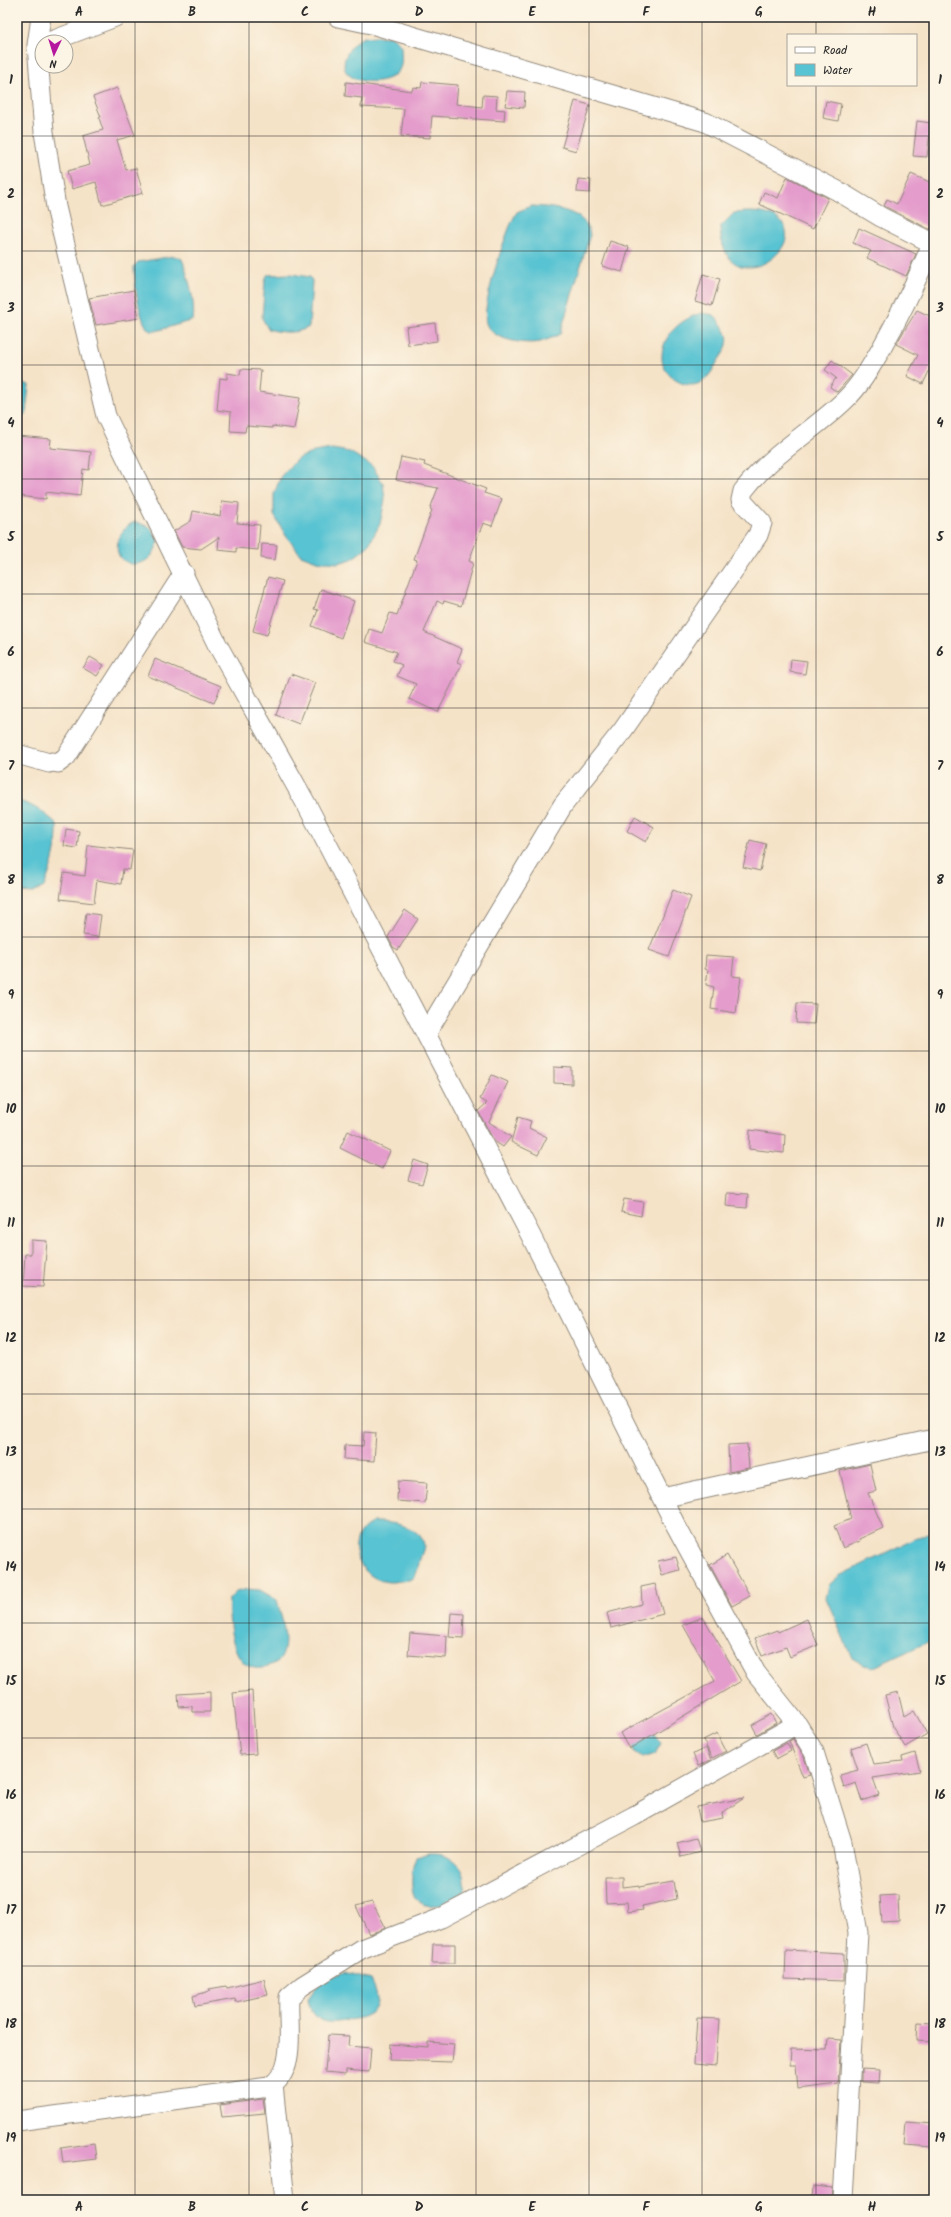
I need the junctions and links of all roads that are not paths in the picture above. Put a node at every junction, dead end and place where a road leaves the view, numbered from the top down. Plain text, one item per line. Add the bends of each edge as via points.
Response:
1 (41, 17) edge
2 (115, 17) edge
3 (338, 17) edge
4 (42, 34) edge
5 (70, 34) edge
6 (43, 74) edge
7 (933, 241) edge
8 (184, 573) junction
9 (17, 754) edge
10 (426, 1034) junction
11 (934, 1439) edge
12 (662, 1498) junction
13 (797, 1724) junction
14 (273, 2085) junction
15 (17, 2121) edge
16 (285, 2200) edge
17 (843, 2200) edge

1 - 4 street
2 - 5 street
3 - 7 street via 370,24 706,122 838,191 881,217
6 - 8 street via 44,132 56,207 106,416
7 - 10 street via 899,319 864,378 845,400 781,451 743,491 741,500 762,523 758,534 623,730 563,805
8 - 9 street via 66,757 58,763 49,763
8 - 10 street via 218,644 309,809
10 - 12 street via 531,1236
11 - 12 street
12 - 13 street via 756,1673
13 - 14 street via 634,1816 441,1918 361,1949 302,1986 289,1997 288,2058 277,2083
13 - 17 street via 814,1752 842,1842 858,1933
14 - 15 street
14 - 16 street

